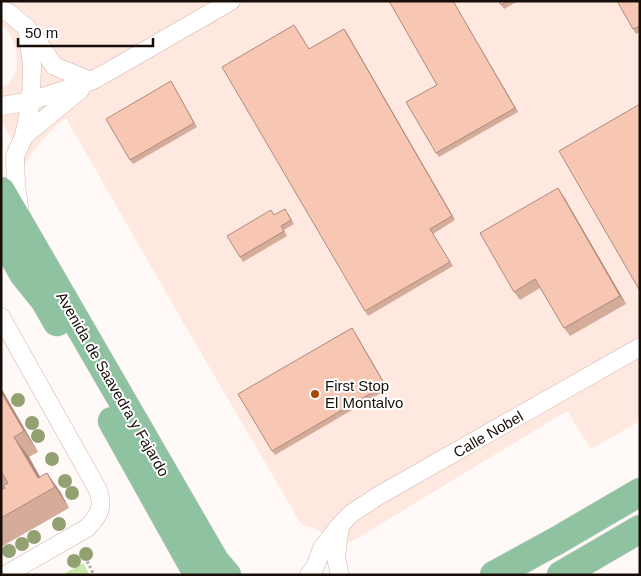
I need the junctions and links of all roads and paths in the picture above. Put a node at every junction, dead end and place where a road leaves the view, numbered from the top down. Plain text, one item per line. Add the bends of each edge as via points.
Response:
1 (231, 1) edge
2 (1, 10) edge
3 (27, 28) junction
4 (92, 81) junction
5 (31, 101) junction
6 (1, 106) edge
7 (24, 136) junction
8 (1, 191) edge
9 (11, 231) edge
10 (1, 317) edge
11 (640, 347) edge
12 (640, 492) edge
13 (340, 526) junction
14 (640, 529) edge
15 (84, 557) dead end
16 (5, 575) edge
17 (94, 575) edge
18 (198, 575) edge
19 (226, 575) edge
20 (309, 575) edge
21 (340, 575) edge
22 (494, 575) edge
23 (561, 575) edge

1 - 4 street
2 - 3 street
3 - 4 street via 54,66
3 - 5 street via 32,64
4 - 5 street
4 - 7 street
5 - 6 street
5 - 7 street
7 - 9 street via 15,156 16,185
8 - 9 highway, Avenida de Saavedra y Fajardo
9 - 18 highway, Avenida de Saavedra y Fajardo via 24,275 45,301
9 - 19 highway, Avenida de Saavedra y Fajardo
10 - 16 street via 102,500 96,519 87,528
11 - 13 street, Calle Nobel via 378,496 352,513
12 - 22 highway
13 - 20 street, Calle Nobel via 322,548
13 - 21 street via 336,558
14 - 23 highway
15 - 17 path

